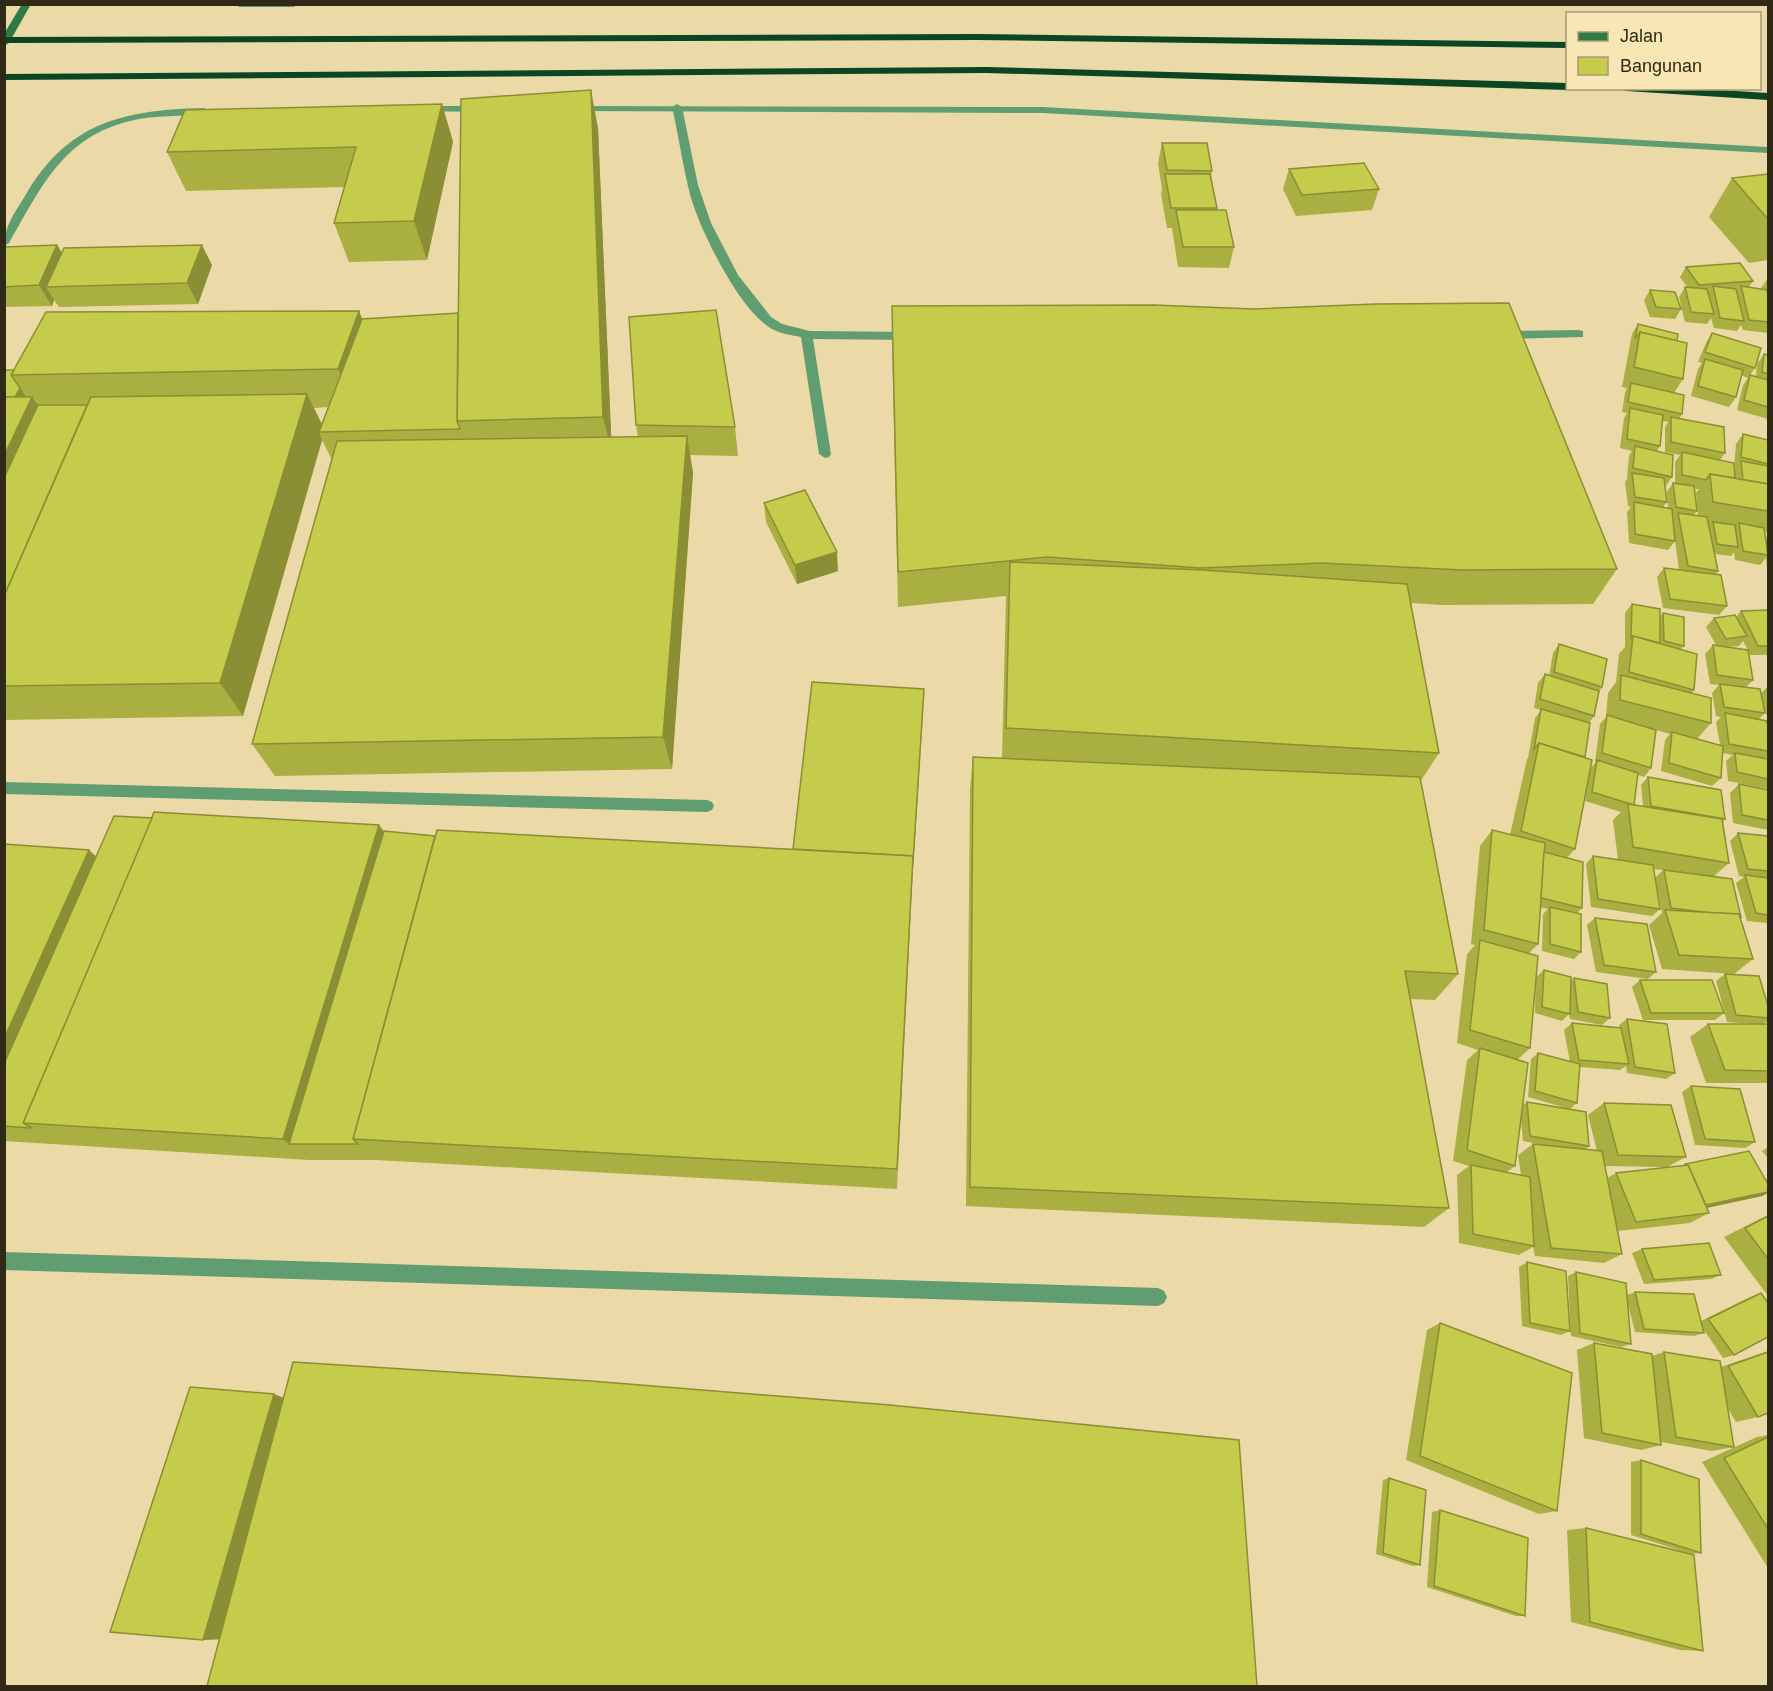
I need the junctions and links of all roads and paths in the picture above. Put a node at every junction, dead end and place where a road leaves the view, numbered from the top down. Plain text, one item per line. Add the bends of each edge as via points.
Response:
1 (239, 4) edge
2 (294, 4) edge
3 (27, 5) edge
4 (5, 41) edge
5 (1566, 45) edge
6 (4, 77) edge
7 (1566, 87) edge
8 (1658, 90) edge
9 (1768, 97) edge
10 (677, 107) junction
11 (570, 108) edge
12 (416, 109) edge
13 (487, 109) edge
14 (213, 111) edge
15 (1768, 150) edge
16 (4, 243) edge
17 (806, 333) junction
18 (1580, 334) dead end
19 (1484, 335) edge
20 (924, 336) edge
21 (825, 454) dead end
22 (4, 788) edge
23 (707, 806) dead end
24 (4, 1261) edge
25 (1158, 1297) dead end

1 - 2 street
3 - 4 main road
4 - 5 highway via 977,37
6 - 7 highway via 987,69
8 - 9 highway
10 - 11 street
10 - 15 street via 1042,110
10 - 17 street via 700,210 737,283 758,312 777,327
12 - 13 street
14 - 16 street via 127,116 81,135 47,170
17 - 20 street
17 - 21 street
18 - 19 street
22 - 23 street
24 - 25 street

